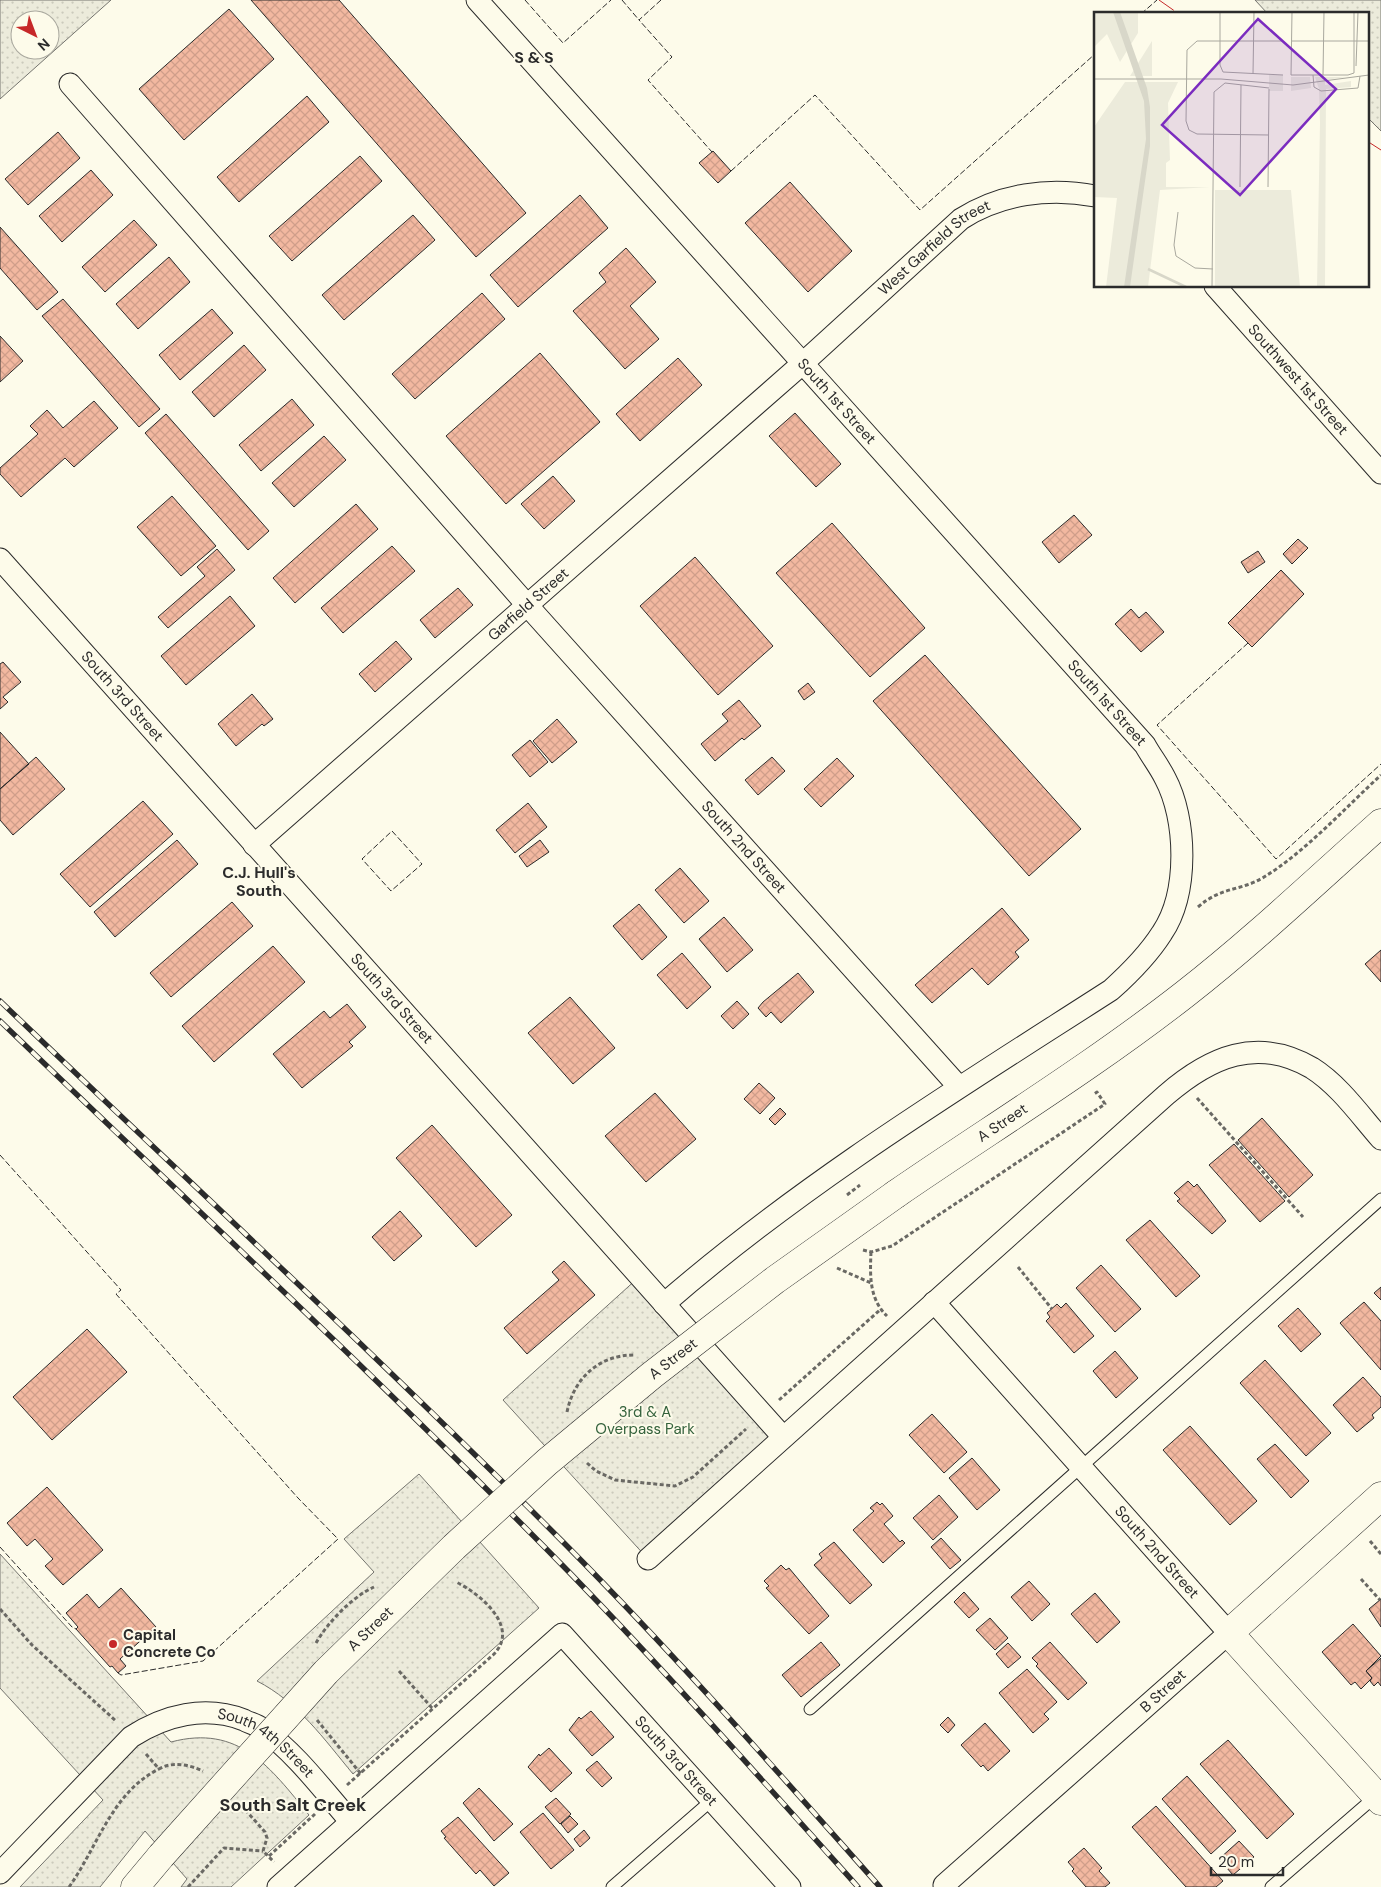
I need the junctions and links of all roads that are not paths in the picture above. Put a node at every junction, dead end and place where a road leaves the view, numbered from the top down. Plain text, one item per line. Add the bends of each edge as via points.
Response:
1 (477, 0) edge
2 (70, 84) dead end
3 (1094, 196) edge
4 (1217, 288) edge
5 (802, 364) junction
6 (1381, 473) edge
7 (0, 559) edge
8 (528, 605) junction
9 (1381, 823) edge
10 (254, 845) junction
11 (959, 1087) junction
12 (1381, 1139) edge
13 (1381, 1199) edge
14 (934, 1302) junction
15 (664, 1304) junction
16 (783, 1437) junction
17 (1082, 1468) junction
18 (1381, 1496) edge
19 (648, 1559) dead end
20 (1228, 1633) junction
21 (810, 1709) dead end
22 (1379, 1796) edge
23 (712, 1800) junction
24 (351, 1822) junction
25 (0, 1873) edge
26 (944, 1885) dead end
27 (136, 1887) edge
28 (278, 1887) edge
29 (612, 1887) edge
30 (790, 1887) edge
31 (1271, 1887) edge

1 - 5 street, South 1st Street
2 - 8 street, South 2nd Street
3 - 5 street, West Garfield Street via 1061,192 1028,195 974,210 949,229
4 - 6 street, Southwest 1st Street
5 - 8 street, Garfield Street
5 - 11 street, South 1st Street via 1145,745 1166,779 1177,815 1182,855 1178,897 1164,932 1140,963 1111,990
7 - 10 street, South 3rd Street
8 - 10 street, Garfield Street
8 - 11 street, South 2nd Street
9 - 27 main road, A Street, bridge via 1212,972 1150,1021 775,1280 540,1469 326,1672
10 - 15 street, South 3rd Street
11 - 15 street via 747,1234
12 - 14 street via 1342,1095 1313,1069 1273,1054 1254,1053 1220,1059 1182,1081
13 - 17 lane
14 - 16 street
14 - 17 street, South 2nd Street
15 - 16 street, South 3rd Street
16 - 19 street
17 - 20 street, South 2nd Street
17 - 21 lane
18 - 20 main road, B Street
20 - 22 main road, South 2nd Street
20 - 26 street, B Street
22 - 31 lane
23 - 24 street, South 3rd Street via 562,1634
23 - 29 lane
23 - 30 street, South 3rd Street
24 - 25 street, South 4th Street via 294,1757 260,1727 232,1716 204,1712 187,1714 149,1726 132,1738
24 - 28 street

